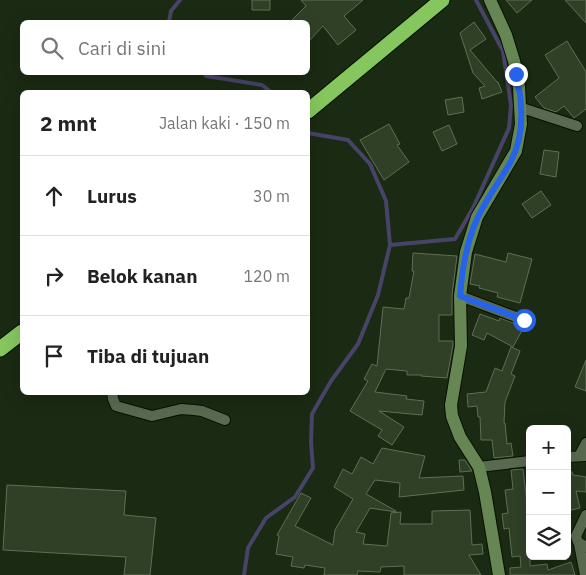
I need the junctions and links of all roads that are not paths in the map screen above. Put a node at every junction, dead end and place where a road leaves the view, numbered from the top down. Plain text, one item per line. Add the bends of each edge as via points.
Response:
1 (442, 0) edge
2 (490, 0) edge
3 (522, 108) junction
4 (310, 109) edge
5 (577, 126) dead end
6 (460, 296) junction
7 (524, 320) dead end
8 (20, 334) edge
9 (0, 349) edge
10 (112, 395) edge
11 (225, 420) dead end
12 (586, 443) edge
13 (582, 456) edge
14 (526, 462) edge
15 (479, 467) junction
16 (586, 515) edge
17 (583, 546) edge
18 (499, 575) edge
19 (585, 575) edge

1 - 4 highway
2 - 3 street via 514,61
3 - 5 street
3 - 6 street via 516,151 477,217 470,236
6 - 7 street
6 - 15 street via 462,335 452,416 460,437
8 - 9 highway
10 - 11 street via 116,406 140,414 160,415 187,409
12 - 13 street
14 - 15 street
15 - 18 street
16 - 17 street via 576,536
17 - 19 street

